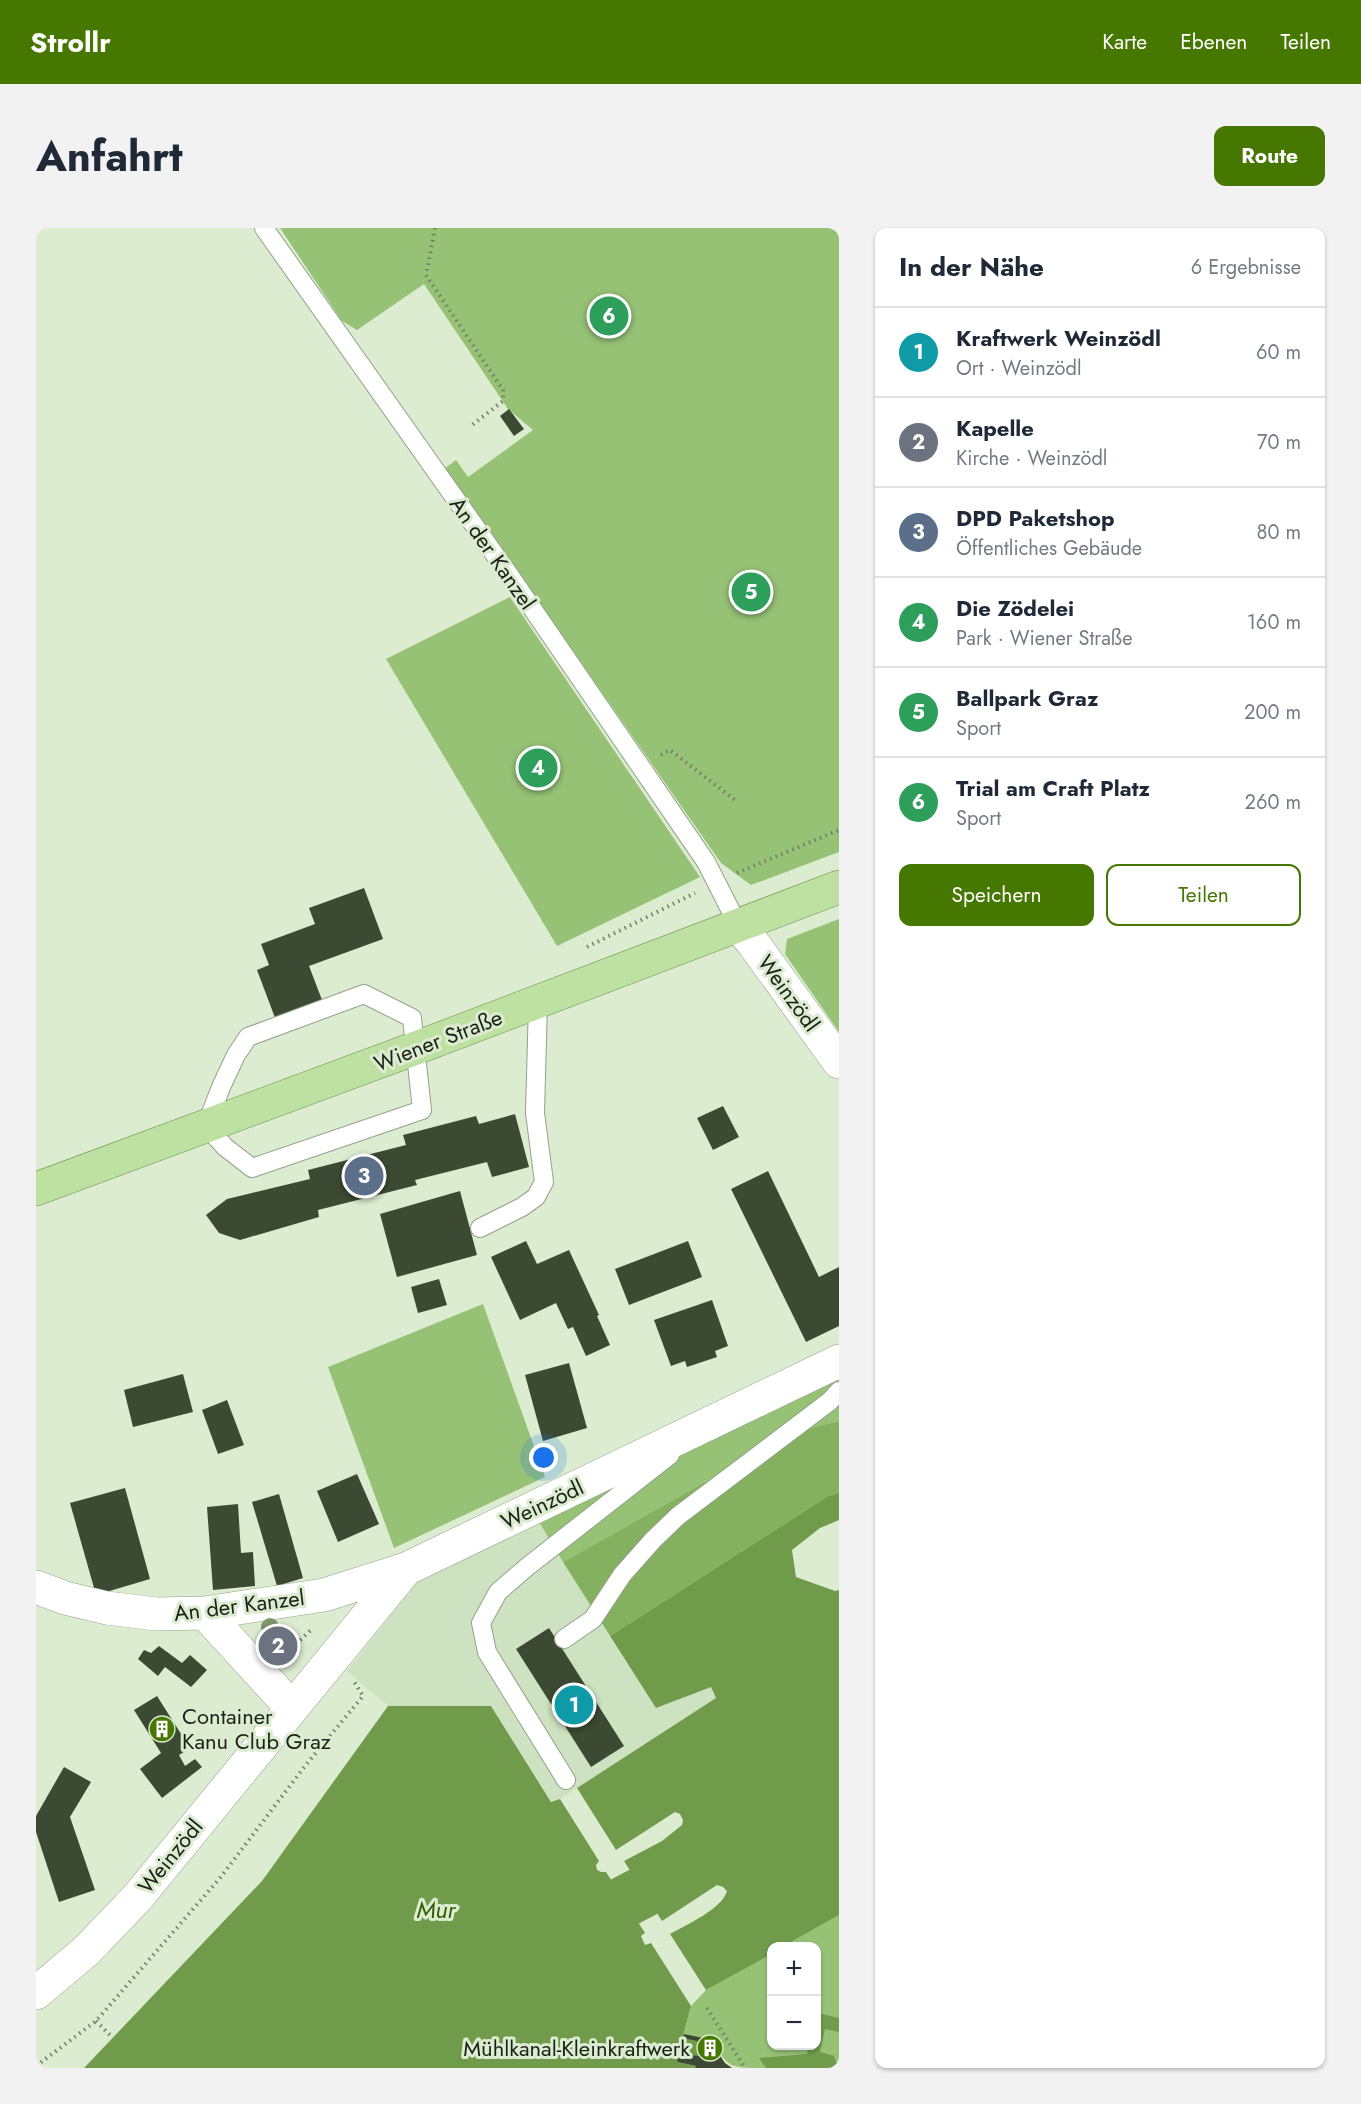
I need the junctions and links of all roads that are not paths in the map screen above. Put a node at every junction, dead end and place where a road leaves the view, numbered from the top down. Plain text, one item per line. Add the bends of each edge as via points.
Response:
1 (264, 228) edge
2 (839, 887) edge
3 (738, 925) junction
4 (538, 1002) junction
5 (416, 1048) junction
6 (839, 1062) edge
7 (206, 1126) junction
8 (36, 1189) edge
9 (480, 1228) dead end
10 (839, 1361) edge
11 (839, 1391) edge
12 (712, 1423) junction
13 (406, 1569) junction
14 (36, 1587) edge
15 (205, 1613) junction
16 (564, 1639) dead end
17 (291, 1707) junction
18 (566, 1780) dead end
19 (36, 1993) edge

1 - 3 lane, An der Kanzel via 706,862
2 - 3 main road, Wiener Straße
3 - 4 main road, Wiener Straße
3 - 6 street, Weinzödl
4 - 5 main road, Wiener Straße
4 - 9 lane via 535,1113 544,1182 536,1197
5 - 7 main road, Wiener Straße
5 - 7 lane via 422,1110 252,1168
5 - 7 lane via 412,1018 364,994 332,1005 248,1037 236,1055
7 - 8 main road, Wiener Straße
10 - 12 street, Weinzödl
11 - 16 lane via 678,1516 622,1575 592,1619
12 - 13 street, Weinzödl
12 - 18 lane via 583,1521 498,1592 481,1623 487,1652
13 - 15 street, An der Kanzel via 324,1595
13 - 17 street, Weinzödl
14 - 15 street, An der Kanzel via 107,1608 156,1614
15 - 17 street
17 - 19 street, Weinzödl via 137,1898 86,1952

